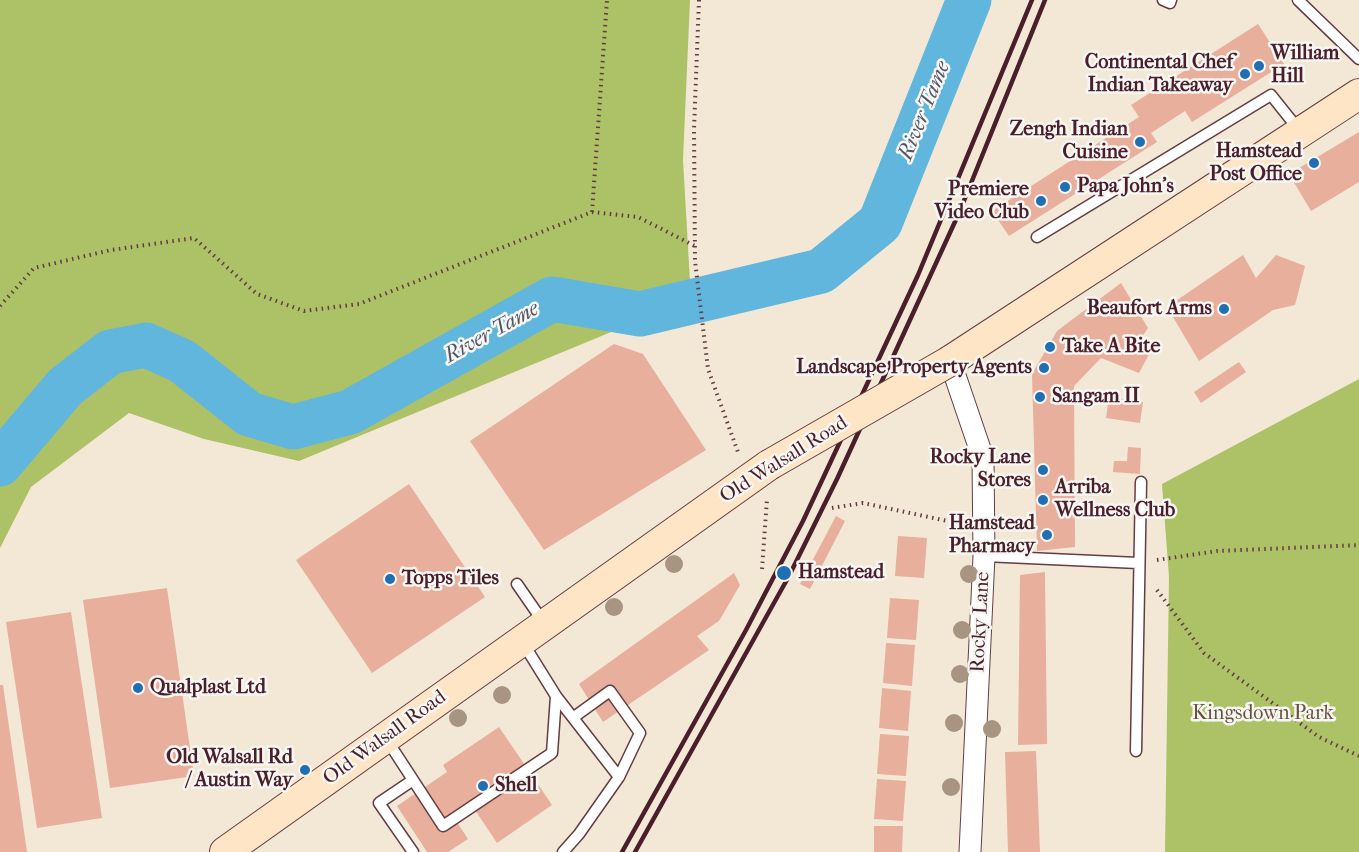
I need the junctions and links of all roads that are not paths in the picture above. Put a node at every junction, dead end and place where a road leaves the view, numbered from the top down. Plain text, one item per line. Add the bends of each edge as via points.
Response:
1 (1163, 0) edge
2 (1171, 0) edge
3 (1298, 0) edge
4 (1359, 59) edge
5 (1359, 94) edge
6 (1301, 132) junction
7 (1037, 237) dead end
8 (950, 361) junction
9 (1141, 483) dead end
10 (984, 556) junction
11 (1138, 563) junction
12 (517, 584) dead end
13 (532, 632) junction
14 (556, 696) junction
15 (574, 717) junction
16 (385, 737) junction
17 (1136, 751) dead end
18 (618, 777) junction
19 (413, 780) junction
20 (225, 852) edge
21 (413, 852) edge
22 (563, 852) edge
23 (970, 852) edge

1 - 2 lane
3 - 4 lane
5 - 6 main road, Old Walsall Road
6 - 7 lane via 1271,95
6 - 8 main road, Old Walsall Road
8 - 10 street, Rocky Lane via 983,458
8 - 13 main road, Old Walsall Road, bridge via 759,473
9 - 11 lane
10 - 11 lane
10 - 23 street, Rocky Lane
11 - 17 lane
12 - 13 lane
13 - 14 lane
13 - 16 main road, Old Walsall Road
14 - 15 lane
14 - 19 lane via 552,753 443,826
15 - 18 lane
15 - 18 lane via 610,692 640,733
16 - 19 lane
16 - 20 main road, Old Walsall Road
18 - 22 lane
19 - 21 lane via 379,803

